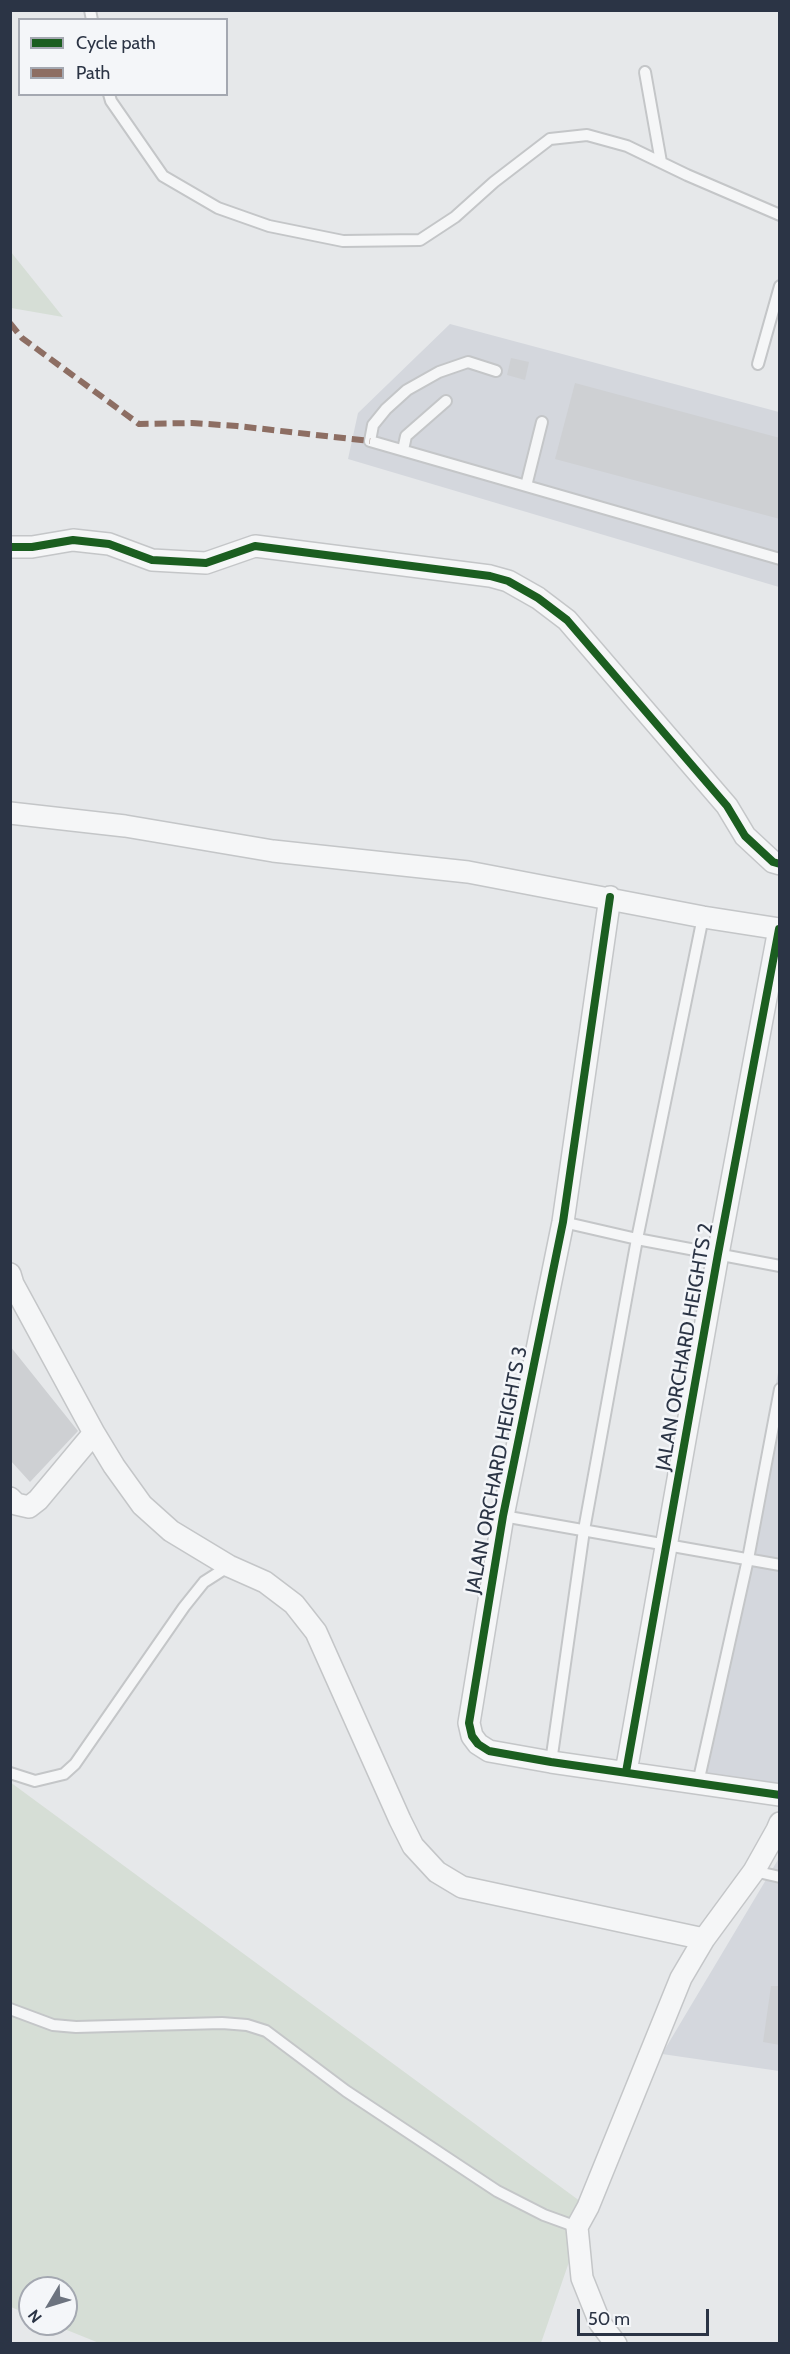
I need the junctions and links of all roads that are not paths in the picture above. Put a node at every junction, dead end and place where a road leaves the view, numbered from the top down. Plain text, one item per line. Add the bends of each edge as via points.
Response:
1 (645, 72) dead end
2 (110, 96) edge
3 (661, 162) junction
4 (780, 215) edge
5 (780, 286) edge
6 (758, 364) dead end
7 (496, 371) dead end
8 (446, 401) dead end
9 (542, 422) dead end
10 (403, 450) junction
11 (526, 486) junction
12 (10, 547) edge
13 (780, 559) edge
14 (10, 813) edge
15 (780, 864) edge
16 (610, 897) junction
17 (703, 917) junction
18 (779, 929) edge
19 (563, 1222) junction
20 (637, 1239) junction
21 (718, 1254) junction
22 (780, 1266) edge
23 (11, 1281) edge
24 (780, 1389) edge
25 (94, 1433) junction
26 (10, 1498) edge
27 (503, 1516) junction
28 (584, 1530) junction
29 (667, 1544) junction
30 (748, 1559) junction
31 (780, 1565) edge
32 (229, 1566) junction
33 (551, 1762) junction
34 (626, 1772) junction
35 (10, 1773) edge
36 (698, 1783) junction
37 (780, 1795) edge
38 (780, 1823) edge
39 (754, 1871) junction
40 (780, 1877) edge
41 (704, 1939) junction
42 (10, 2009) edge
43 (577, 2227) junction
44 (616, 2343) edge

1 - 3 lane
2 - 3 lane via 163,176 218,208 269,226 343,241 420,240 455,217 550,139 587,135 627,146
3 - 4 lane
5 - 6 lane
7 - 10 lane via 468,362 439,372 407,390 373,425 370,441
8 - 10 lane via 406,436
9 - 11 lane
10 - 11 lane
11 - 13 lane
12 - 15 street via 73,540 109,544 152,560 206,563 255,546 508,581 567,620 727,807 745,836
14 - 16 street via 125,826 273,851 468,872
16 - 17 street
16 - 19 street, JALAN ORCHARD HEIGHTS 3
17 - 18 street
17 - 20 lane
18 - 21 street, JALAN ORCHARD HEIGHTS 2
19 - 20 lane
19 - 27 street, JALAN ORCHARD HEIGHTS 3
20 - 21 lane
20 - 28 lane
21 - 22 lane
21 - 29 street, JALAN ORCHARD HEIGHTS 2
23 - 25 street
24 - 30 lane
25 - 26 street via 39,1500 29,1507
25 - 32 street via 142,1505 171,1531
27 - 28 lane
27 - 33 street, JALAN ORCHARD HEIGHTS 3 via 469,1723 472,1736 489,1751
28 - 29 lane
28 - 33 lane
29 - 30 lane
29 - 34 street, JALAN ORCHARD HEIGHTS 2
30 - 31 lane
30 - 36 lane
32 - 35 lane via 197,1590 75,1764 64,1774 35,1781
32 - 41 street via 265,1582 294,1604 316,1632 413,1846 437,1872 462,1887
33 - 34 street, JALAN ORCHARD HEIGHTS 3
34 - 36 street, JALAN ORCHARD HEIGHTS 3
36 - 37 street, JALAN ORCHARD HEIGHTS 3
38 - 39 street
39 - 40 lane
39 - 41 street
41 - 43 street via 681,1978
42 - 43 lane via 52,2025 222,2023 266,2031 346,2091 497,2191
43 - 44 street via 582,2278 600,2323

